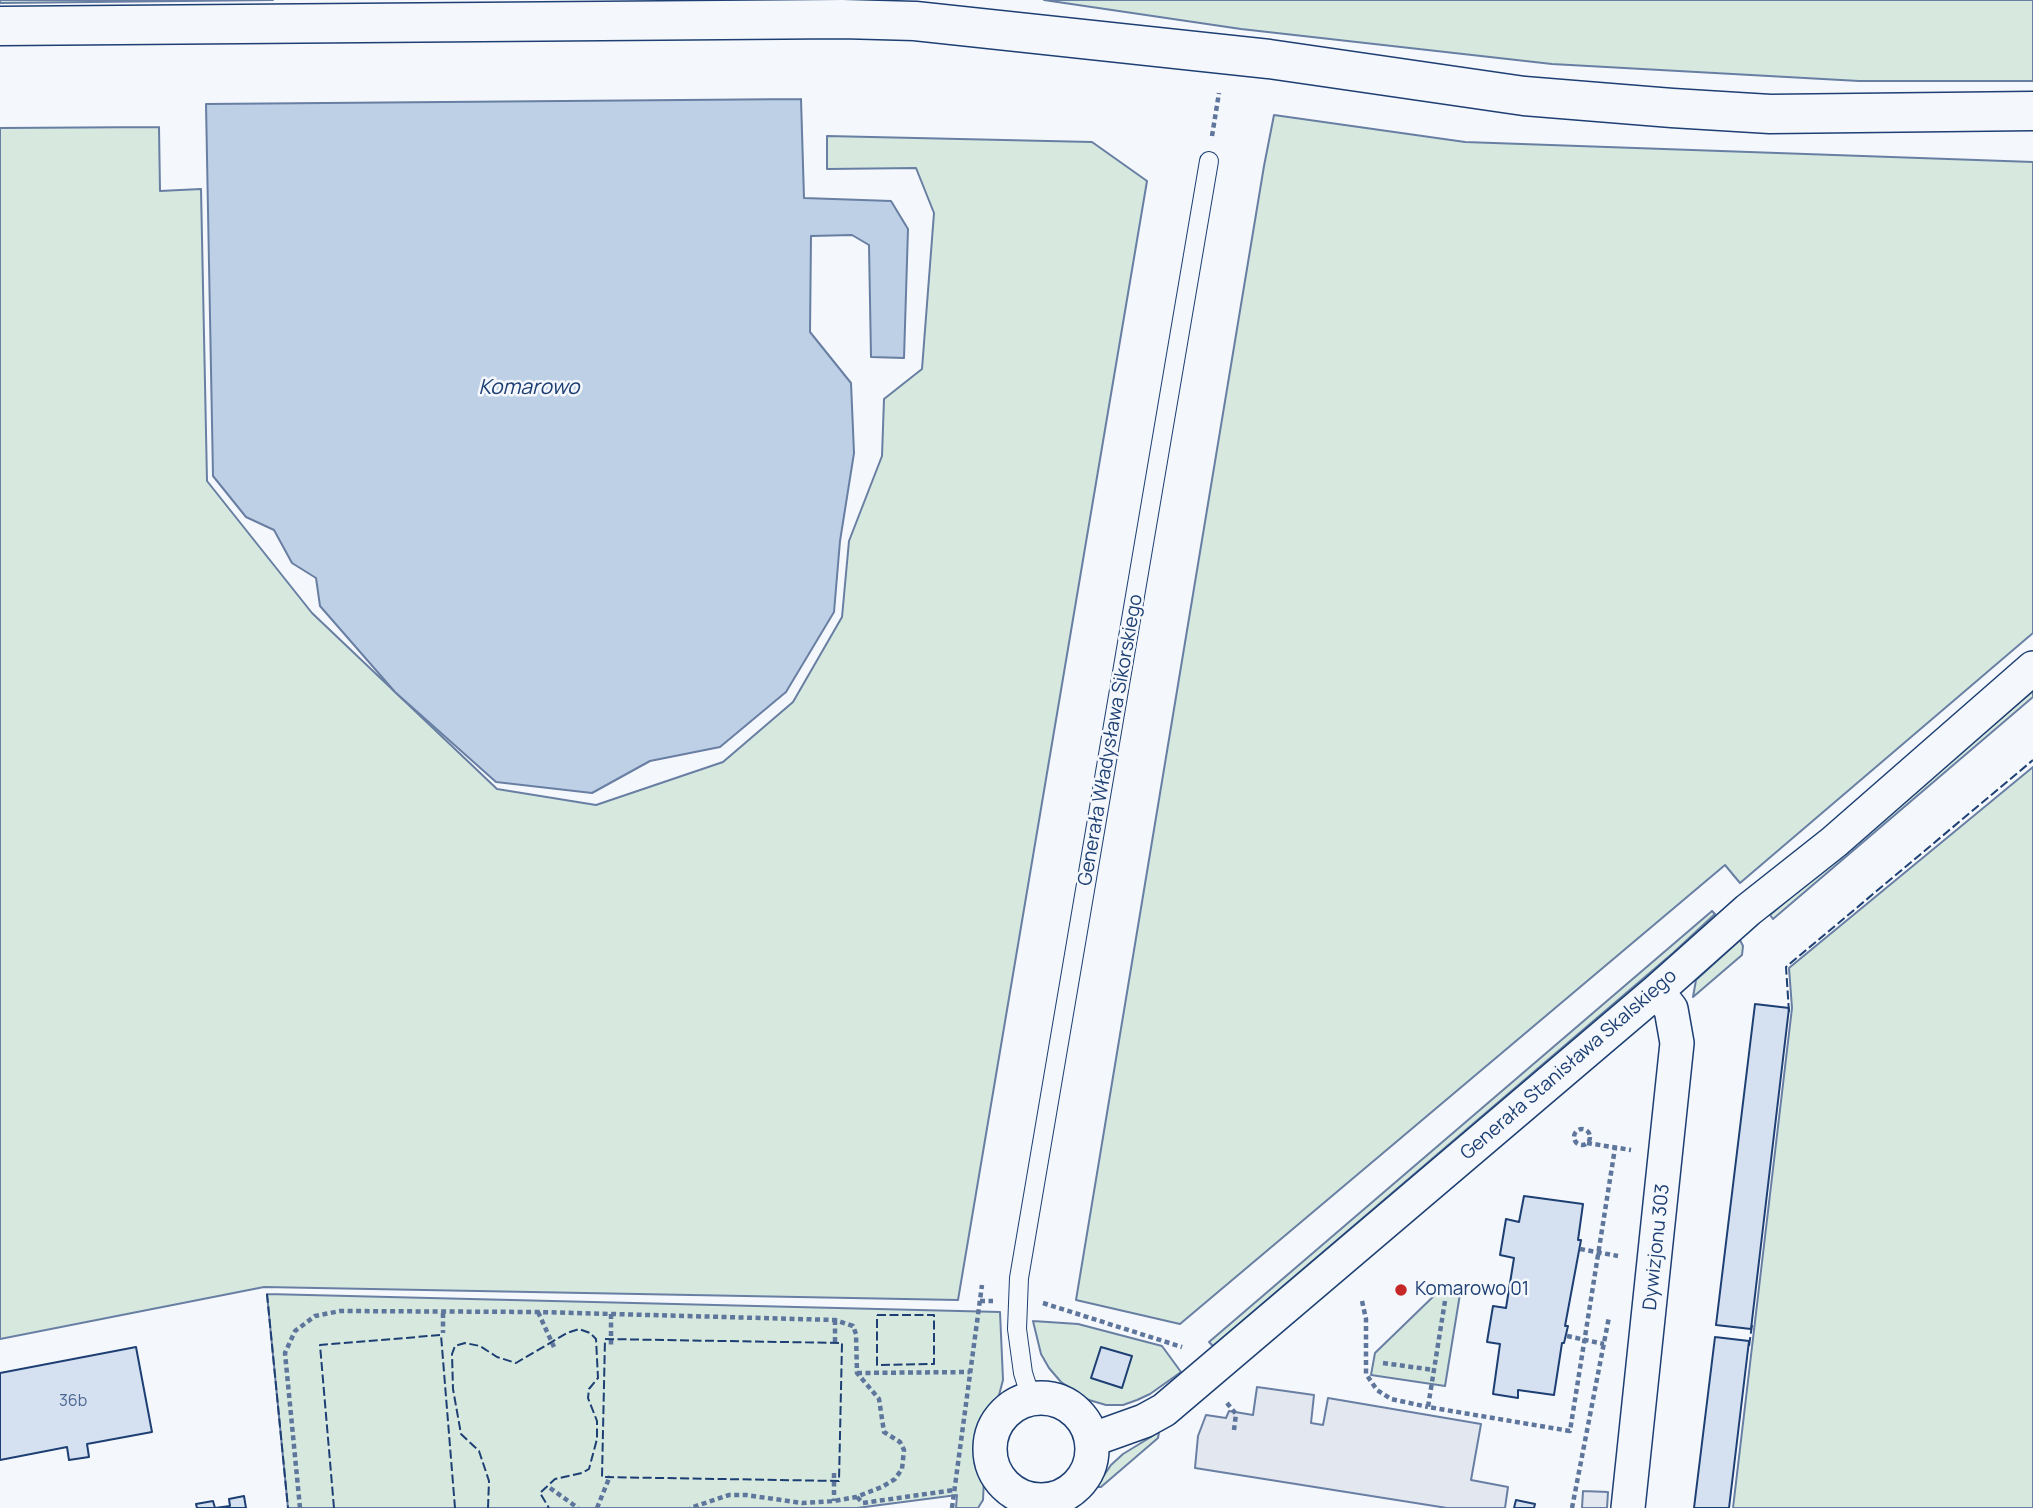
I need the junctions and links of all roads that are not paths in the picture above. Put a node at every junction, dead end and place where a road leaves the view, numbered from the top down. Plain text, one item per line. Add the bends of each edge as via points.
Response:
1 (0, 26) edge
2 (2033, 111) edge
3 (1209, 161) road end
4 (2033, 668) edge
5 (1657, 990) junction
6 (1031, 1398) junction
7 (1091, 1440) junction
8 (1011, 1501) edge
9 (1628, 1508) edge

1 - 2 street via 915,21 1269,59 1524,96 1645,106 1770,114
3 - 6 lane, Generała Władysława Sikorskiego via 1019,1278 1020,1350
4 - 5 street, Generała Stanisława Skalskiego
5 - 7 street, Generała Stanisława Skalskiego via 1164,1410
5 - 9 street, Dywizjonu 303 via 1671,1009 1677,1043
6 - 7 street via 1055,1399 1067,1405 1086,1424
6 - 8 street via 1005,1413 990,1448 996,1474
7 - 8 street via 1089,1466 1071,1490 1058,1498

